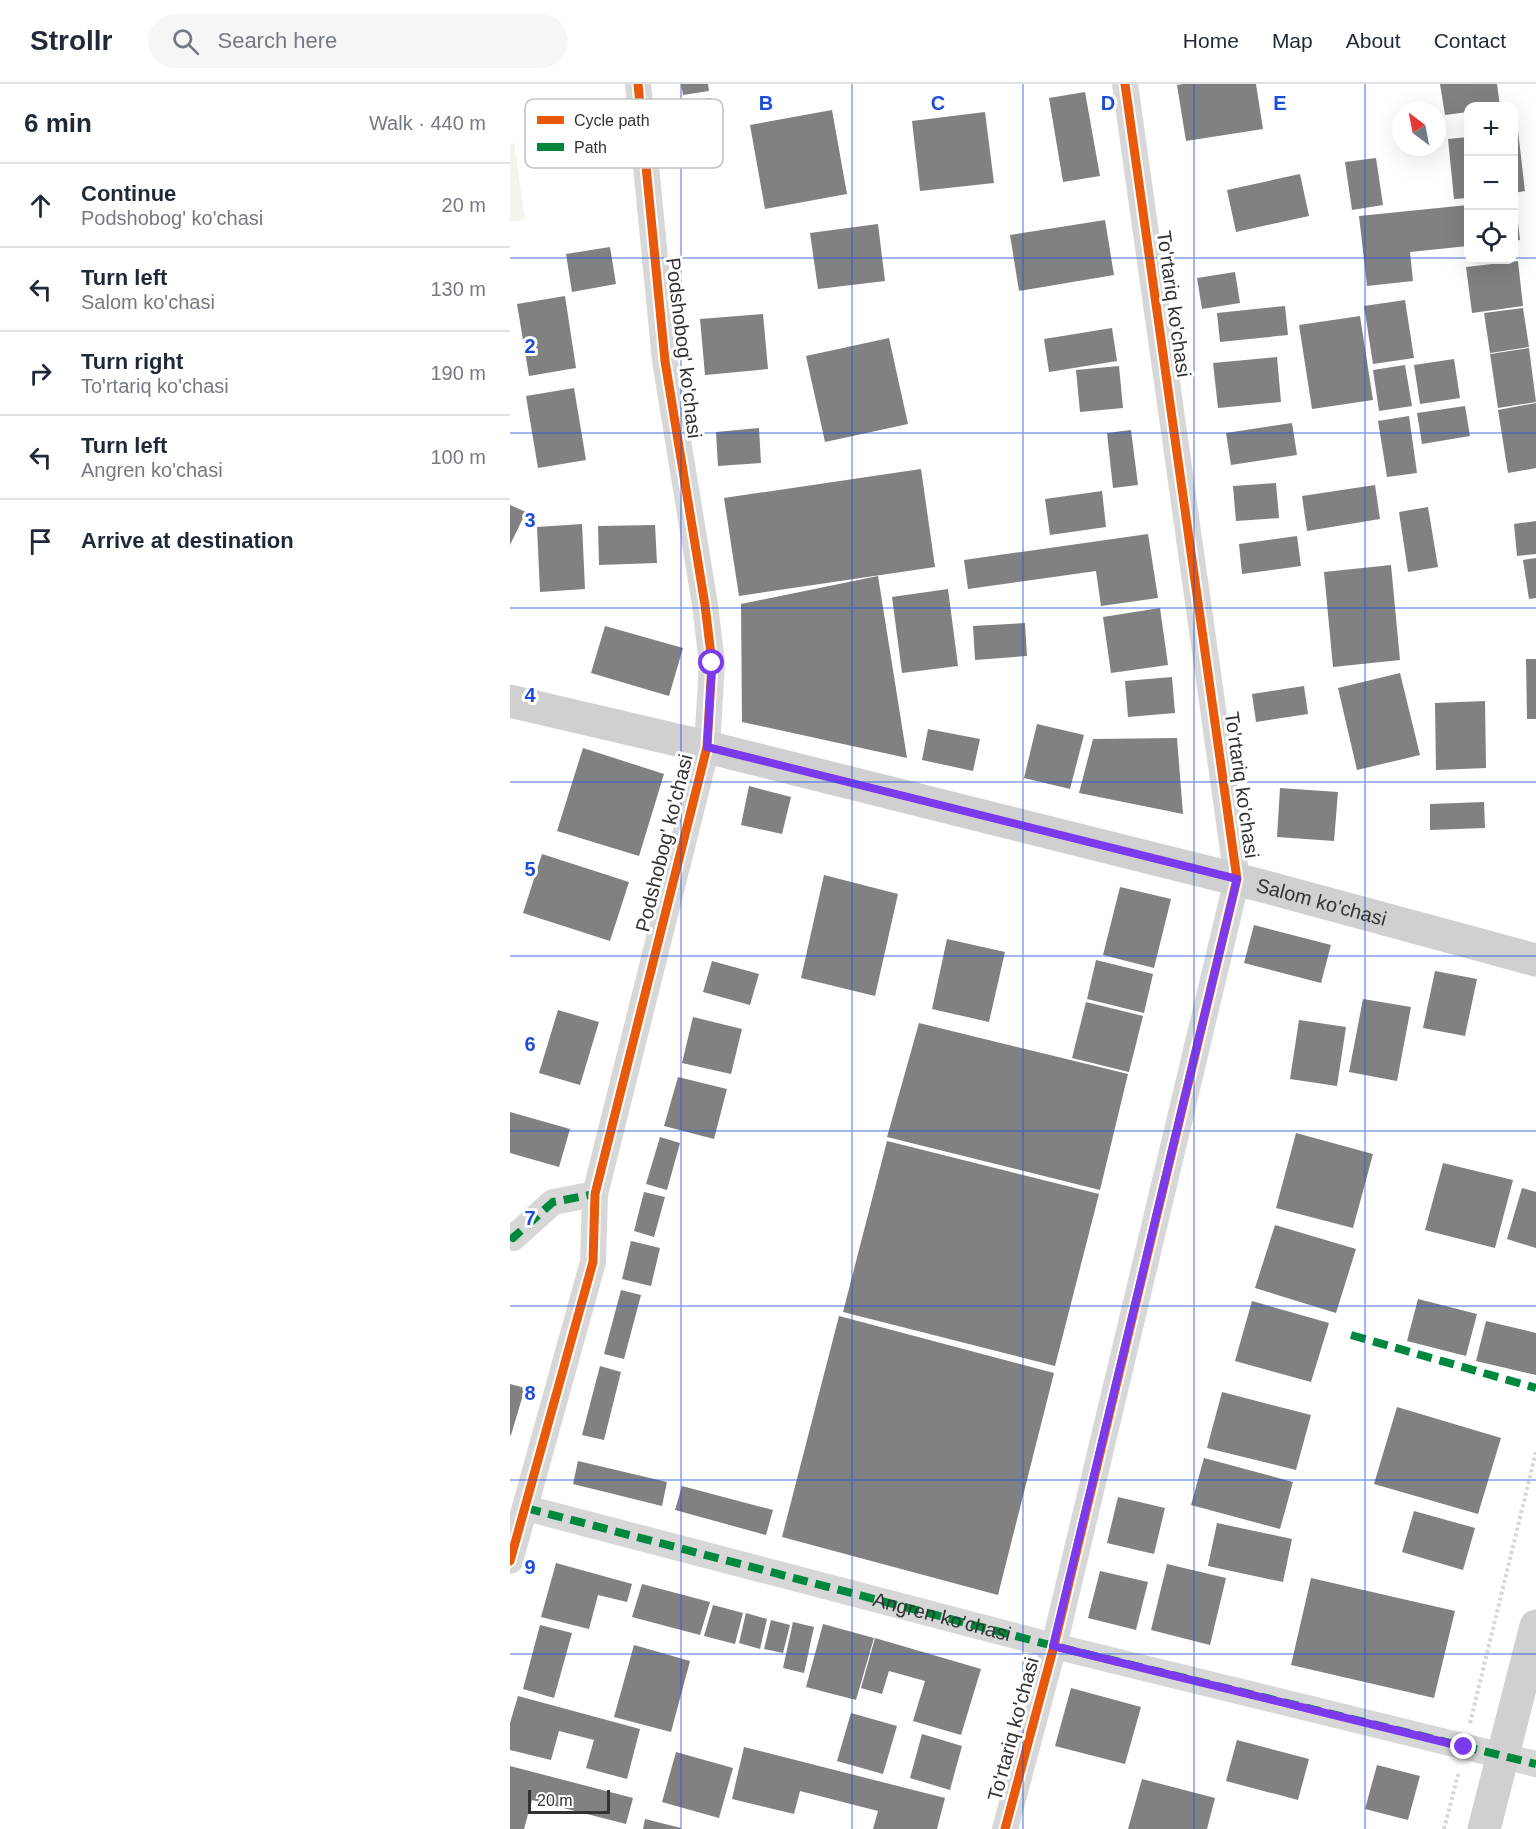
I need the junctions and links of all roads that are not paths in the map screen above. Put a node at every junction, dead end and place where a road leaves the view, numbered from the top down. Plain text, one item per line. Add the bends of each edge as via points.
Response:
1 (638, 84) edge
2 (1125, 84) edge
3 (639, 99) edge
4 (646, 168) edge
5 (510, 701) edge
6 (707, 747) junction
7 (1237, 879) junction
8 (1536, 960) edge
9 (595, 1194) junction
10 (510, 1235) edge
11 (526, 1508) junction
12 (510, 1561) edge
13 (1536, 1626) edge
14 (1053, 1646) junction
15 (1536, 1708) edge
16 (1520, 1760) edge
17 (1005, 1829) edge
18 (1484, 1829) edge
19 (1506, 1829) edge

1 - 3 street, Podshobog' ko'chasi
2 - 7 street, To'rtariq ko'chasi
4 - 6 street, Podshobog' ko'chasi via 664,361 712,663
5 - 6 street, Salom ko'chasi
6 - 7 street, Salom ko'chasi
6 - 9 street, Podshobog' ko'chasi
7 - 8 street, Salom ko'chasi
7 - 14 street, To'rtariq ko'chasi
9 - 10 street via 553,1202 513,1238
9 - 11 street, Podshobog' ko'chasi via 592,1262
11 - 12 street, Podshobog' ko'chasi
11 - 14 street, Angren ko'chasi
13 - 16 street
14 - 16 street, Angren ko'chasi
14 - 17 street, To'rtariq ko'chasi
15 - 16 street
16 - 18 street
16 - 19 street

